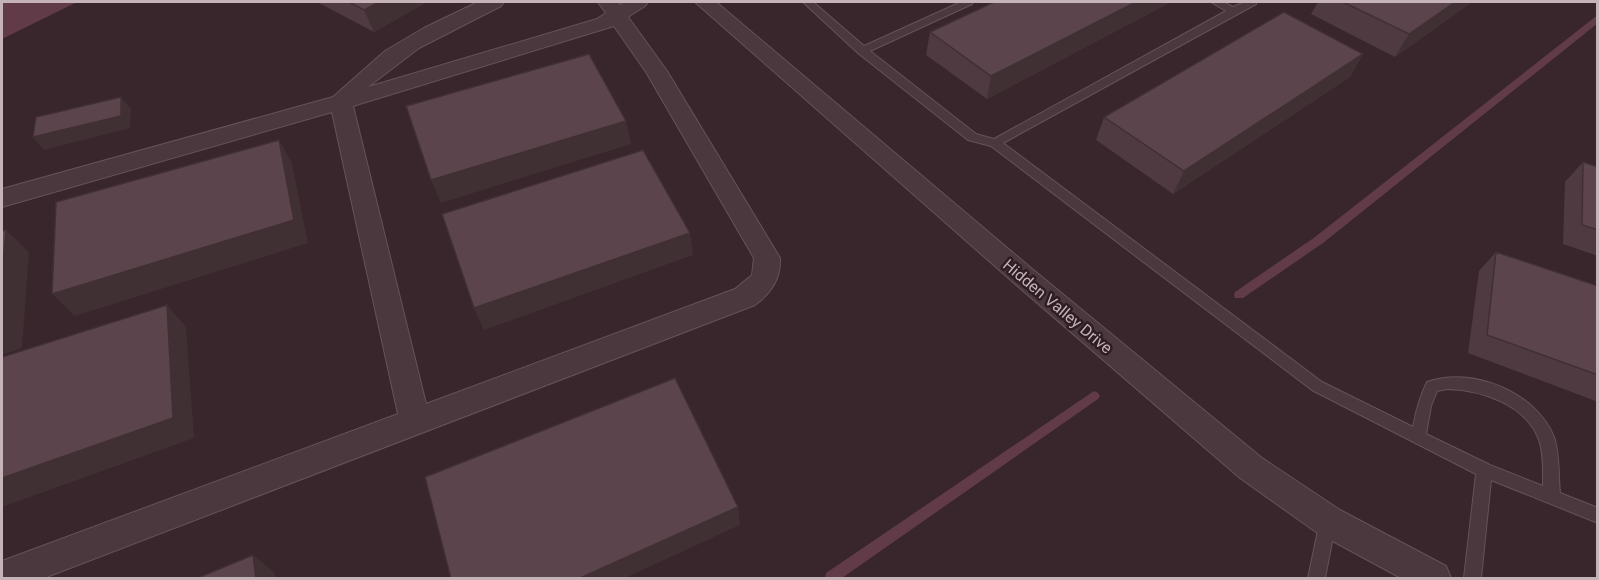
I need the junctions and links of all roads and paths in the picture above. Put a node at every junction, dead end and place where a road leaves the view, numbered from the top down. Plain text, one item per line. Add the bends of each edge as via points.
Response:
1 (494, 2) edge
2 (705, 2) edge
3 (808, 2) edge
4 (968, 2) edge
5 (1216, 2) edge
6 (1252, 2) edge
7 (621, 6) edge
8 (1233, 11) junction
9 (862, 51) junction
10 (341, 102) junction
11 (995, 143) junction
12 (2, 198) edge
13 (415, 422) junction
14 (1418, 438) junction
15 (1484, 470) junction
16 (1552, 497) junction
17 (1598, 516) edge
18 (1328, 521) junction
19 (2, 578) edge
20 (1316, 579) edge
21 (1434, 579) edge
22 (1472, 579) edge

1 - 10 street via 436,27 362,77
2 - 18 street, Hidden Valley Drive via 1251,468
3 - 9 lane
4 - 9 lane
5 - 8 lane
6 - 8 lane
7 - 10 street via 604,23
7 - 13 street via 767,258 766,280 745,297
8 - 11 lane
9 - 11 lane via 972,137
10 - 12 street
10 - 13 street
11 - 14 lane via 1317,386
13 - 19 street
14 - 15 lane
14 - 16 lane via 1432,386 1452,382 1488,389 1532,416 1546,437
15 - 16 lane
15 - 22 lane
16 - 17 lane
18 - 20 lane
18 - 21 street, Hidden Valley Drive

